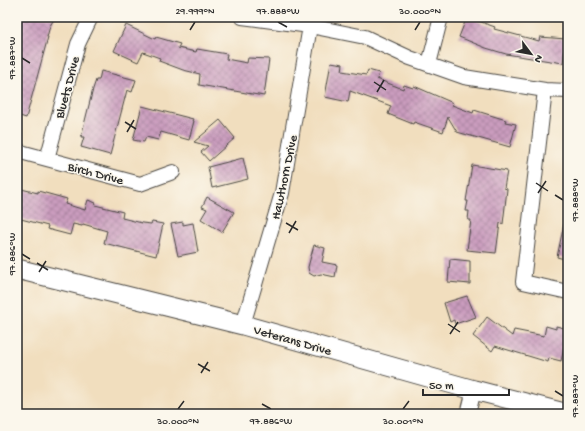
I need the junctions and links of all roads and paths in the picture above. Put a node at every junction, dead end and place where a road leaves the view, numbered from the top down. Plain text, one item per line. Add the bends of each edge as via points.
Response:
1 (91, 17) edge
2 (242, 17) edge
3 (441, 17) edge
4 (310, 26) junction
5 (428, 64) junction
6 (545, 90) junction
7 (568, 91) edge
8 (17, 151) edge
9 (47, 159) junction
10 (173, 172) dead end
11 (17, 269) edge
12 (568, 292) edge
13 (243, 325) junction
14 (474, 390) junction
15 (468, 414) edge
16 (568, 414) edge

1 - 9 street, Bluets Drive via 78,44
2 - 4 street
3 - 5 street
4 - 5 street via 365,37
4 - 13 street, Hawthorn Drive via 282,193
5 - 6 street via 464,77
6 - 7 street
6 - 12 street via 523,282
8 - 9 street, Birch Drive
9 - 10 street, Birch Drive via 140,184
11 - 13 main road, Veterans Drive
13 - 14 main road, Veterans Drive
14 - 15 street
14 - 16 main road, Veterans Drive

